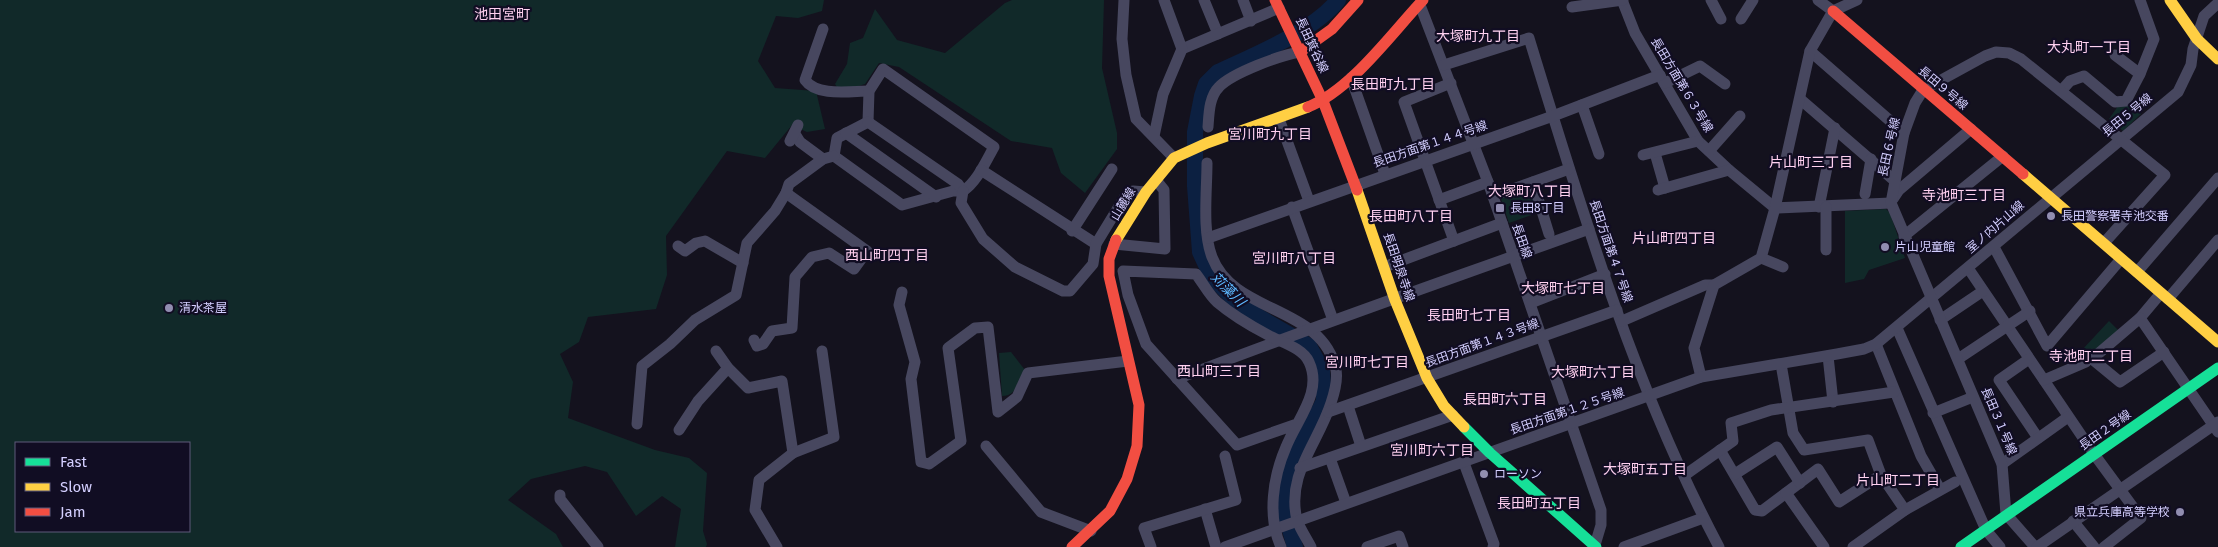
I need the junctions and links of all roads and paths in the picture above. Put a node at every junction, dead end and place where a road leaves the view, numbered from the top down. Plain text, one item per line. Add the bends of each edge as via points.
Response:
1 (1124, 0) edge
2 (1164, 0) edge
3 (1204, 0) edge
4 (1243, 0) edge
5 (1358, 0) edge
6 (1623, 0) edge
7 (1712, 0) edge
8 (1753, 0) edge
9 (1818, 0) edge
10 (1857, 0) edge
11 (2140, 0) edge
12 (2170, 0) edge
13 (1421, 2) edge
14 (2218, 3) edge
15 (1277, 4) edge
16 (1572, 7) dead end
17 (1833, 11) junction
18 (1721, 19) dead end
19 (1741, 19) dead end
20 (1251, 21) junction
21 (823, 29) dead end
22 (1218, 34) junction
23 (2197, 39) junction
24 (1182, 49) junction
25 (1298, 49) junction
26 (1810, 51) junction
27 (2115, 55) dead end
28 (2218, 59) edge
29 (1444, 65) junction
30 (2140, 74) junction
31 (1351, 78) junction
32 (1662, 79) junction
33 (1451, 82) junction
34 (1725, 84) dead end
35 (1923, 90) junction
36 (869, 91) junction
37 (2061, 91) junction
38 (1800, 99) junction
39 (1323, 101) junction
40 (1582, 105) junction
41 (1553, 116) junction
42 (1740, 116) dead end
43 (1279, 119) junction
44 (868, 122) junction
45 (1208, 127) dead end
46 (1835, 128) junction
47 (1971, 129) junction
48 (794, 133) dead end
49 (846, 133) junction
50 (1904, 133) junction
51 (1154, 136) junction
52 (2120, 139) junction
53 (1698, 140) junction
54 (1473, 143) junction
55 (1709, 151) junction
56 (1655, 152) junction
57 (1600, 154) dead end
58 (1642, 155) dead end
59 (2003, 156) junction
60 (829, 158) junction
61 (1174, 158) junction
62 (1871, 159) junction
63 (1424, 161) junction
64 (1207, 163) dead end
65 (1112, 169) dead end
66 (1569, 169) junction
67 (980, 170) junction
68 (1729, 170) junction
69 (1385, 174) junction
70 (2218, 178) edge
71 (1156, 180) junction
72 (1895, 181) junction
73 (1488, 182) junction
74 (1533, 182) junction
75 (1355, 184) junction
76 (963, 191) junction
77 (1146, 192) junction
78 (1505, 192) dead end
79 (786, 193) junction
80 (1865, 194) dead end
81 (2051, 197) junction
82 (936, 198) junction
83 (1439, 200) junction
84 (1309, 201) junction
85 (1891, 203) junction
86 (1823, 206) junction
87 (1292, 208) junction
88 (1775, 208) junction
89 (1502, 223) junction
90 (1589, 229) junction
91 (1072, 231) junction
92 (1549, 234) dead end
93 (1904, 236) junction
94 (1208, 238) junction
95 (2218, 240) edge
96 (1454, 241) junction
97 (2104, 243) junction
98 (1096, 244) junction
99 (1114, 244) junction
100 (678, 246) dead end
101 (1994, 247) junction
102 (1826, 250) dead end
103 (1512, 256) junction
104 (1761, 258) junction
105 (2121, 259) junction
106 (742, 263) junction
107 (1384, 267) junction
108 (1783, 267) dead end
109 (1968, 268) junction
110 (2137, 272) junction
111 (1605, 274) junction
112 (1714, 285) junction
113 (1983, 291) junction
114 (902, 292) dead end
115 (2165, 296) junction
116 (1931, 299) junction
117 (1395, 300) junction
118 (1531, 303) junction
119 (1617, 310) junction
120 (2030, 311) junction
121 (2140, 318) junction
122 (1332, 320) junction
123 (1940, 320) junction
124 (1622, 321) junction
125 (2007, 326) junction
126 (1310, 328) junction
127 (1897, 328) junction
128 (1542, 336) junction
129 (754, 340) dead end
130 (1278, 340) junction
131 (2218, 342) edge
132 (1876, 344) junction
133 (716, 351) dead end
134 (822, 351) dead end
135 (2164, 352) junction
136 (1828, 356) junction
137 (1958, 359) junction
138 (2029, 359) junction
139 (1128, 361) junction
140 (2086, 362) dead end
141 (1781, 364) junction
142 (728, 368) junction
143 (2218, 368) edge
144 (1701, 377) junction
145 (1427, 378) junction
146 (1177, 379) junction
147 (2044, 380) junction
148 (2188, 389) junction
149 (1894, 392) junction
150 (1650, 396) junction
151 (1974, 397) junction
152 (1833, 402) junction
153 (1348, 406) junction
154 (1789, 409) junction
155 (1328, 412) junction
156 (1934, 413) junction
157 (1454, 415) junction
158 (2068, 417) junction
159 (637, 424) dead end
160 (1297, 424) junction
161 (1572, 424) junction
162 (2216, 427) edge
163 (679, 430) dead end
164 (2038, 438) junction
165 (986, 446) dead end
166 (1361, 446) junction
167 (1720, 450) junction
168 (793, 453) junction
169 (1490, 453) junction
170 (2094, 454) junction
171 (1225, 456) dead end
172 (1330, 458) junction
173 (1464, 463) junction
174 (2002, 464) junction
175 (1300, 468) junction
176 (1735, 474) junction
177 (1881, 474) junction
178 (1685, 475) junction
179 (1955, 482) dead end
180 (1800, 483) junction
181 (2120, 488) junction
182 (1940, 489) junction
183 (1786, 493) junction
184 (560, 495) dead end
185 (1346, 503) junction
186 (1206, 509) junction
187 (1905, 510) junction
188 (2006, 514) junction
189 (1703, 518) junction
190 (1297, 521) junction
191 (2074, 521) junction
192 (1276, 530) junction
193 (1986, 530) junction
194 (1091, 531) junction
195 (1240, 544) edge
196 (1595, 546) edge
197 (598, 547) edge
198 (777, 547) edge
199 (1072, 547) edge
200 (1151, 547) edge
201 (1216, 547) edge
202 (1225, 547) edge
203 (1281, 547) edge
204 (1311, 547) edge
205 (1367, 547) edge
206 (1403, 547) edge
207 (1493, 547) edge
208 (1624, 547) edge
209 (1719, 547) edge
210 (1824, 547) edge
211 (1853, 547) edge
212 (1961, 547) edge
213 (2000, 547) edge
214 (2036, 547) edge
215 (2094, 547) edge
216 (2104, 547) edge

1 - 51 street via 1122,39 1126,75 1136,119
2 - 24 street
3 - 22 street
4 - 20 street
5 - 25 street via 1352,10 1313,44
6 - 16 street
6 - 32 street, 長田方面第６３号線 via 1635,33
7 - 18 street
8 - 19 street
9 - 17 street, 長田９号線
10 - 17 street
11 - 30 street via 2154,39
12 - 23 street
13 - 29 street, 長田線
13 - 31 street, 山麓線
14 - 23 street, 長田５号線 via 2204,16
15 - 20 street
15 - 25 street, 長田箕谷線
17 - 26 street
17 - 35 street, 長田９号線
20 - 22 street
21 - 36 street via 805,80 819,89
22 - 24 street
23 - 28 street
23 - 52 street, 長田５号線 via 2191,65 2178,92
24 - 51 street via 1163,94
25 - 39 street, 長田箕谷線
25 - 45 street via 1218,87 1210,104
26 - 38 street
26 - 50 street
27 - 30 street
29 - 33 street, 長田線
29 - 41 street, 長田方面第４７号線 via 1529,38
30 - 37 street via 2126,101 2115,102 2084,76 2070,81
31 - 39 street, 山麓線
31 - 69 street
32 - 34 street, 長田方面第１４４号線 via 1702,62
32 - 40 street, 長田方面第１４４号線
32 - 53 street, 長田方面第６３号線
33 - 54 street, 長田線
33 - 63 street via 1404,102
35 - 37 street via 1996,52 2009,53 2021,59
35 - 47 street, 長田９号線
35 - 50 street, 長田６号線
36 - 44 street
36 - 67 street via 883,70 994,147
37 - 52 street
38 - 46 street
38 - 88 street
39 - 43 street, 山麓線
39 - 75 street, 長田明泉寺線
40 - 41 street, 長田方面第１４４号線
40 - 57 street
41 - 54 street, 長田方面第１４４号線
41 - 66 street, 長田方面第４７号線
42 - 55 street
43 - 61 street, 山麓線 via 1207,143
43 - 84 street
44 - 49 street
44 - 76 street via 958,184
46 - 62 street
46 - 86 street
47 - 59 street, 長田９号線
47 - 85 street via 1900,190
48 - 60 street via 800,142
49 - 60 street via 837,138
49 - 82 street
50 - 72 street, 長田６号線
51 - 61 street
52 - 81 street, 長田５号線
52 - 97 street via 2165,175
53 - 55 street, 長田方面第６３号線
53 - 56 street
54 - 63 street, 長田方面第１４４号線
54 - 73 street, 長田線
55 - 68 street, 長田方面第６３号線
56 - 58 street
56 - 68 street via 1662,189
59 - 81 street, 長田９号線
59 - 93 street
60 - 79 street via 788,184
60 - 82 street via 902,205
61 - 71 street, 山麓線
62 - 72 street
62 - 80 street
63 - 69 street, 長田方面第１４４号線
63 - 83 street
64 - 94 street
65 - 91 street
66 - 74 street
66 - 90 street, 長田方面第４７号線
67 - 76 street
67 - 91 street
68 - 88 street, 長田方面第６３号線
69 - 75 street, 長田方面第１４４号線
70 - 110 street
71 - 77 street, 山麓線
71 - 99 street via 1164,190 1165,250
72 - 85 street, 長田６号線
73 - 83 street
73 - 89 street, 長田線
74 - 78 street
74 - 92 street
75 - 84 street, 長田方面第１４４号線
75 - 107 street, 長田明泉寺線
76 - 82 street via 953,191
76 - 98 street via 961,203 983,239 1015,268 1062,291 1070,291 1093,264
77 - 98 street via 1133,191 1124,198
77 - 99 street, 山麓線
79 - 106 street via 747,243
79 - 129 street via 867,250 854,269 829,253 812,257 795,276 792,328 772,331 763,344 757,346
81 - 97 street
81 - 101 street, 室ノ内片山線
83 - 96 street
84 - 87 street, 長田方面第１４４号線
85 - 86 street
85 - 93 street
86 - 88 street
86 - 102 street
87 - 94 street, 長田方面第１４４号線
87 - 122 street
88 - 104 street
89 - 96 street
89 - 103 street, 長田線
90 - 103 street
90 - 111 street, 長田方面第４７号線
91 - 98 street
93 - 116 street
94 - 126 street via 1212,257 1223,277 1237,290
95 - 115 street
96 - 107 street
97 - 105 street
99 - 139 street, 山麓線 via 1109,259 1109,276
100 - 106 street via 686,252 696,243 705,241
101 - 109 street, 室ノ内片山線
101 - 120 street
103 - 117 street
103 - 118 street, 長田線
104 - 108 street
104 - 112 street
105 - 110 street
105 - 120 street via 2047,346
106 - 159 street via 736,295 695,320 642,366
107 - 117 street, 長田明泉寺線
109 - 113 street
109 - 116 street, 室ノ内片山線
110 - 115 street
111 - 118 street
111 - 119 street, 長田方面第４７号線
112 - 124 street via 1705,285
112 - 144 street via 1694,348
113 - 123 street
113 - 125 street
114 - 139 street via 899,305 915,362 911,380 921,462 929,464 961,441 948,348 975,328 988,327 998,412 1017,397 1028,373
115 - 121 street
115 - 131 street
116 - 123 street
116 - 127 street, 室ノ内片山線
117 - 122 street
117 - 145 street, 長田明泉寺線
118 - 128 street, 長田線
119 - 124 street, 長田方面第４７号線
119 - 128 street, 長田方面第１４３号線
120 - 125 street
121 - 135 street
121 - 135 street via 2092,359 2120,382
122 - 126 street
123 - 137 street, 長田３１号線
124 - 150 street, 長田方面第４７号線
125 - 137 street
125 - 138 street
126 - 130 street
126 - 155 street via 1328,349 1336,371 1335,392
127 - 132 street, 室ノ内片山線
127 - 156 street
128 - 145 street, 長田方面第１４３号線
128 - 161 street, 長田線
130 - 146 street
130 - 146 street via 1216,301 1196,274 1124,271 1128,296 1146,344
130 - 160 street via 1298,350 1308,360 1314,377 1312,395
132 - 136 street, 室ノ内片山線
132 - 149 street
133 - 142 street
134 - 168 street via 834,437
135 - 148 street
136 - 141 street, 室ノ内片山線
136 - 152 street
137 - 151 street, 長田３１号線
138 - 147 street
138 - 164 street via 1998,380
139 - 194 street, 山麓線 via 1139,406 1137,446 1127,479 1110,511
140 - 147 street
141 - 144 street, 室ノ内片山線
141 - 154 street
142 - 163 street via 698,401
142 - 168 street via 748,388 782,381
143 - 148 street, 長田２号線
144 - 150 street, 長田方面第１２５号線
145 - 153 street, 長田方面第１４３号線
145 - 157 street, 長田明泉寺線 via 1444,406
146 - 160 street via 1236,445
147 - 158 street
148 - 162 street
148 - 170 street, 長田２号線
149 - 152 street
149 - 182 street via 1921,456
150 - 161 street, 長田方面第１２５号線
150 - 178 street, 長田方面第４７号線
151 - 156 street
151 - 174 street, 長田３１号線
152 - 154 street
153 - 155 street, 長田方面第１４３号線
153 - 166 street
154 - 167 street via 1771,410 1731,423 1733,441
154 - 177 street via 1793,433 1804,450 1868,440
155 - 175 street
156 - 193 street
157 - 166 street
157 - 169 street, 長田明泉寺線
158 - 164 street
158 - 170 street
160 - 192 street via 1277,471 1273,504
161 - 169 street, 長田方面第１２５号線
161 - 196 street, 長田線 via 1601,510
162 - 181 street
164 - 174 street
165 - 194 street via 1041,512
166 - 172 street
167 - 176 street
167 - 178 street
168 - 198 street via 759,480 755,510
169 - 173 street, 長田方面第１２５号線
169 - 196 street, 長田線
170 - 181 street
170 - 188 street, 長田２号線
171 - 186 street via 1236,500
172 - 175 street
172 - 185 street
173 - 185 street, 長田方面第１２５号線
173 - 207 street
174 - 188 street, 長田３１号線
175 - 190 street via 1295,496
176 - 180 street via 1777,447
176 - 183 street via 1755,510 1762,511
177 - 180 street via 1839,502 1818,469
177 - 187 street
178 - 189 street, 長田方面第４７号線
179 - 182 street
180 - 183 street
181 - 191 street
181 - 216 street via 2141,518
182 - 187 street
183 - 210 street
184 - 197 street
185 - 190 street, 長田方面第１２５号線
186 - 200 street via 1144,528
186 - 201 street
187 - 211 street
188 - 193 street
188 - 214 street
189 - 208 street
189 - 209 street, 長田方面第４７号線
190 - 192 street, 長田方面第１２５号線
190 - 204 street
191 - 214 street
191 - 215 street
192 - 195 street, 長田方面第１２５号線
192 - 203 street
193 - 212 street
193 - 213 street
194 - 199 street, 山麓線
195 - 202 street, 長田方面第１２５号線
205 - 206 street via 1399,536

